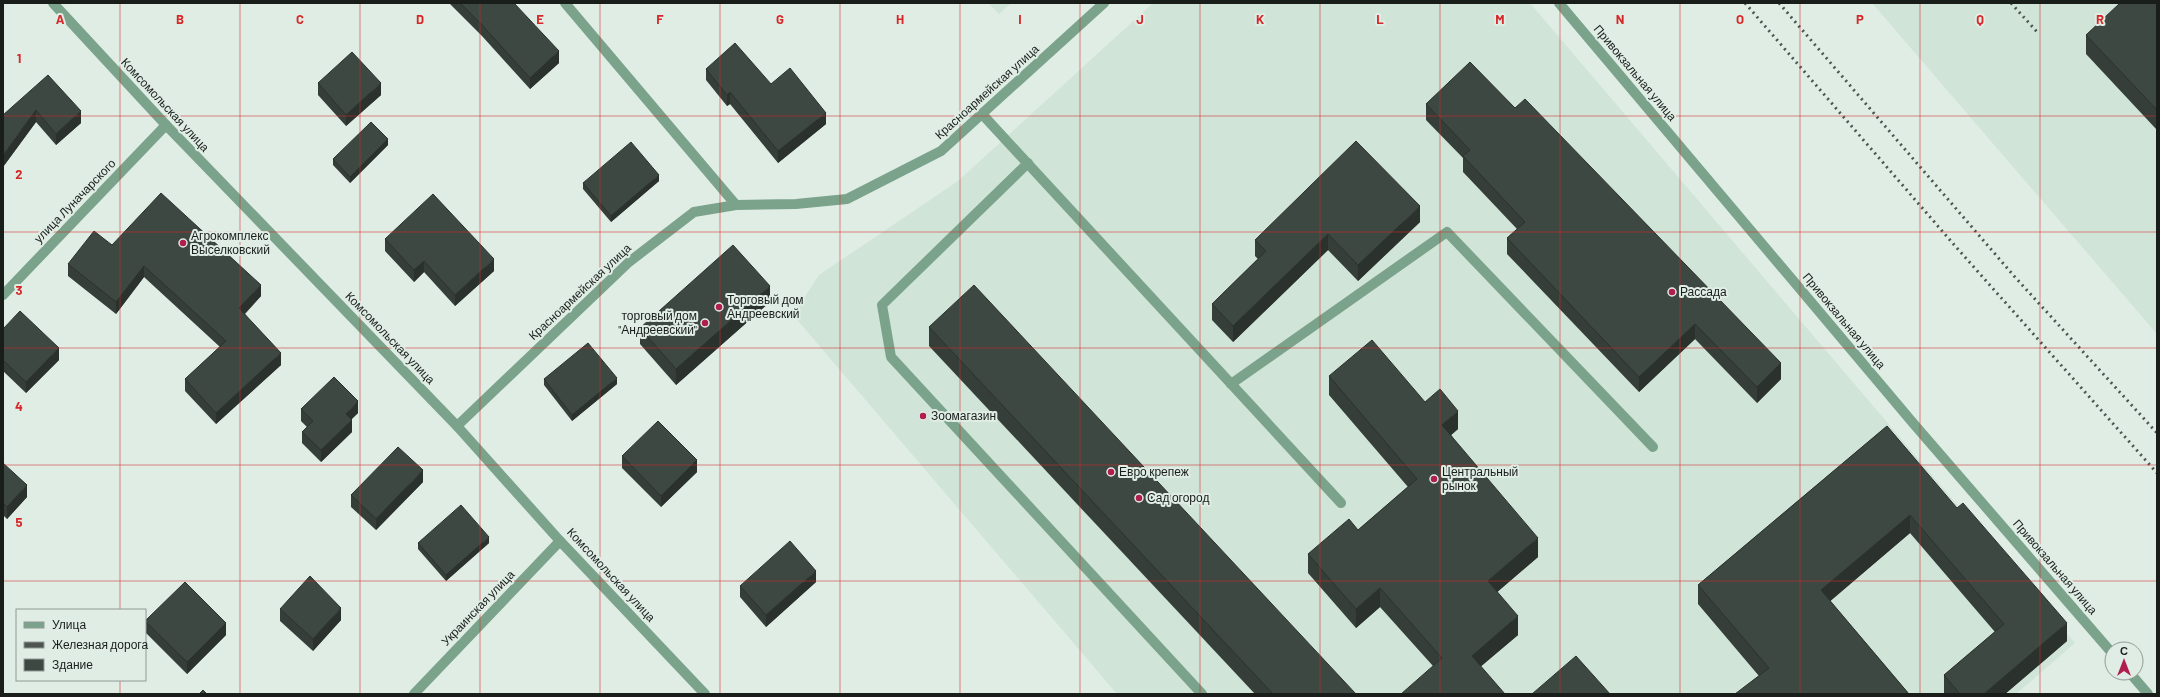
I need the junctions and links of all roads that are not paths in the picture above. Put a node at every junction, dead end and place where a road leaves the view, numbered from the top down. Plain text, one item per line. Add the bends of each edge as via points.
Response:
1 (53, 3) edge
2 (565, 3) edge
3 (1104, 3) edge
4 (1559, 3) edge
5 (982, 114) junction
6 (166, 125) junction
7 (1028, 163) junction
8 (736, 205) junction
9 (3, 295) edge
10 (1231, 384) junction
11 (457, 426) junction
12 (1653, 447) dead end
13 (1341, 503) dead end
14 (560, 541) junction
15 (2104, 644) edge
16 (2137, 681) edge
17 (414, 694) edge
18 (705, 694) edge
19 (1202, 694) edge
20 (2148, 694) edge

1 - 6 street, Комсомольская улица
2 - 8 street
3 - 5 street, Красноармейская улица
4 - 15 street, Привокзальная улица via 1908,417
5 - 7 street
5 - 8 street, Красноармейская улица via 941,151 847,199 796,204
6 - 9 street, улица Луначарского
6 - 11 street, Комсомольская улица
7 - 10 street
7 - 19 street via 882,305 891,357
8 - 11 street, Красноармейская улица via 694,212 629,262
10 - 12 street via 1447,232
10 - 13 street
11 - 14 street, Комсомольская улица
14 - 17 street, Украинская улица
14 - 18 street, Комсомольская улица
16 - 20 street

